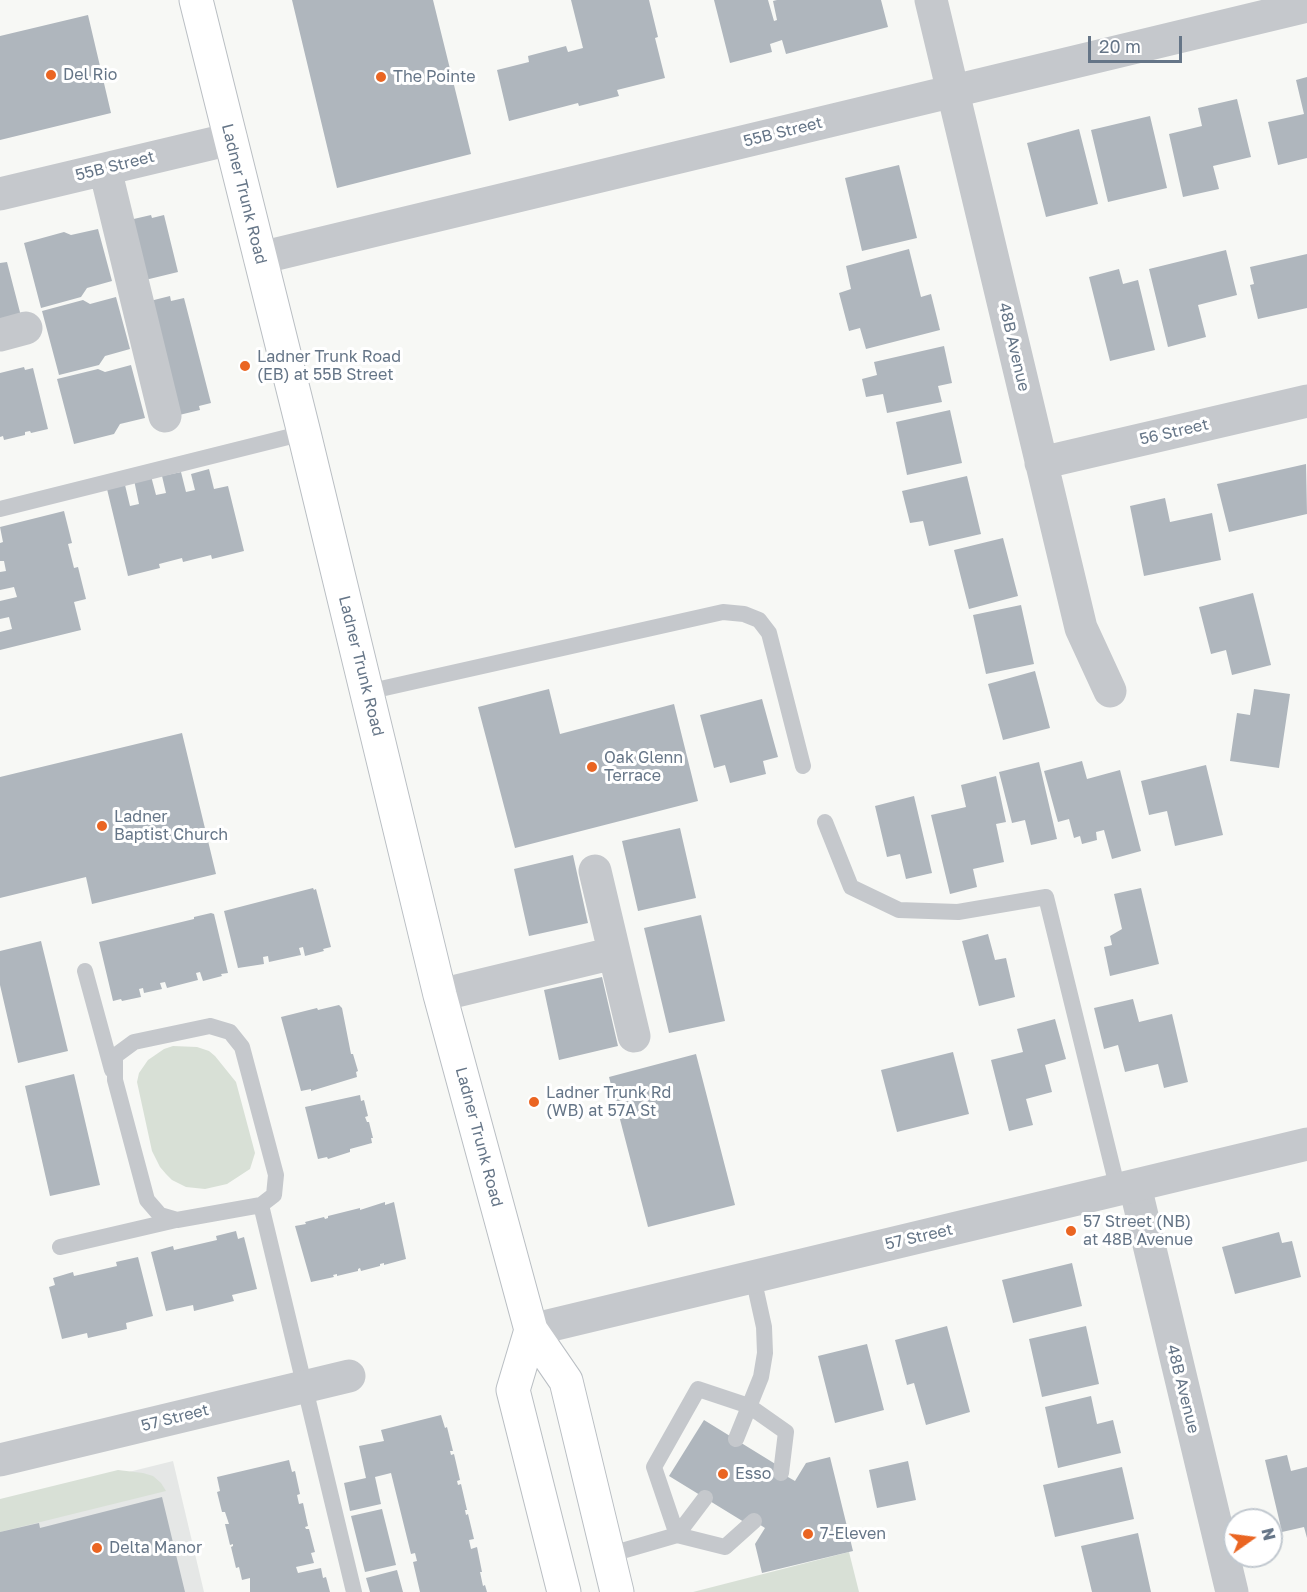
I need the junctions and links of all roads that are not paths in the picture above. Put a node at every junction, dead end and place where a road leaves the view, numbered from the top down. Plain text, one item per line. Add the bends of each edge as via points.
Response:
1 (196, 0) edge
2 (931, 0) edge
3 (1307, 6) edge
4 (952, 91) junction
5 (231, 139) junction
6 (105, 169) junction
7 (0, 194) edge
8 (260, 258) junction
9 (1307, 401) edge
10 (165, 416) dead end
11 (304, 433) junction
12 (1041, 463) junction
13 (0, 509) edge
14 (1110, 691) dead end
15 (367, 692) junction
16 (803, 766) dead end
17 (825, 822) dead end
18 (595, 871) dead end
19 (614, 953) junction
20 (85, 971) dead end
21 (440, 995) junction
22 (634, 1036) dead end
23 (115, 1080) junction
24 (1307, 1144) edge
25 (1126, 1188) junction
26 (261, 1205) junction
27 (177, 1220) junction
28 (60, 1246) dead end
29 (753, 1277) junction
30 (531, 1330) junction
31 (349, 1376) dead end
32 (303, 1387) junction
33 (749, 1406) junction
34 (736, 1439) dead end
35 (0, 1460) edge
36 (781, 1473) dead end
37 (705, 1498) dead end
38 (754, 1521) dead end
39 (677, 1535) junction
40 (608, 1555) junction
41 (354, 1592) edge
42 (564, 1592) edge
43 (617, 1592) edge
44 (1232, 1592) edge

1 - 5 main road, Ladner Trunk Road
2 - 4 street, 48B Avenue
3 - 4 street, 55B Street
4 - 8 street, 55B Street
4 - 12 street, 48B Avenue
5 - 6 street, 55B Street
5 - 8 main road, Ladner Trunk Road
6 - 7 street, 55B Street
6 - 10 street
8 - 11 main road, Ladner Trunk Road
9 - 12 street, 56 Street
11 - 13 lane
11 - 15 main road, Ladner Trunk Road
12 - 14 street, 48B Avenue via 1081,628
15 - 16 lane via 723,612 744,614 759,620 768,633
15 - 21 main road, Ladner Trunk Road
17 - 25 lane via 851,887 899,910 958,912 1046,897
18 - 19 street
19 - 21 street
19 - 22 street
20 - 23 lane
21 - 30 main road, Ladner Trunk Road
23 - 26 lane via 115,1056 134,1042 210,1026 230,1032 242,1047 276,1175 274,1195
23 - 27 lane via 147,1200 160,1215
24 - 25 street, 57 Street
25 - 29 street, 57 Street
25 - 44 street, 48B Avenue
26 - 27 lane
26 - 32 lane
27 - 28 lane
29 - 30 street, 57 Street
29 - 33 lane via 764,1327 765,1353 761,1377
30 - 40 main road, Ladner Trunk Road via 566,1381
30 - 42 main road via 513,1390
31 - 32 street, 57 Street
32 - 35 street, 57 Street
32 - 41 lane
33 - 34 lane
33 - 36 lane via 786,1432
33 - 39 lane via 698,1389 654,1467
37 - 39 lane
38 - 39 lane via 724,1547
39 - 40 lane
40 - 43 main road, Ladner Trunk Road

